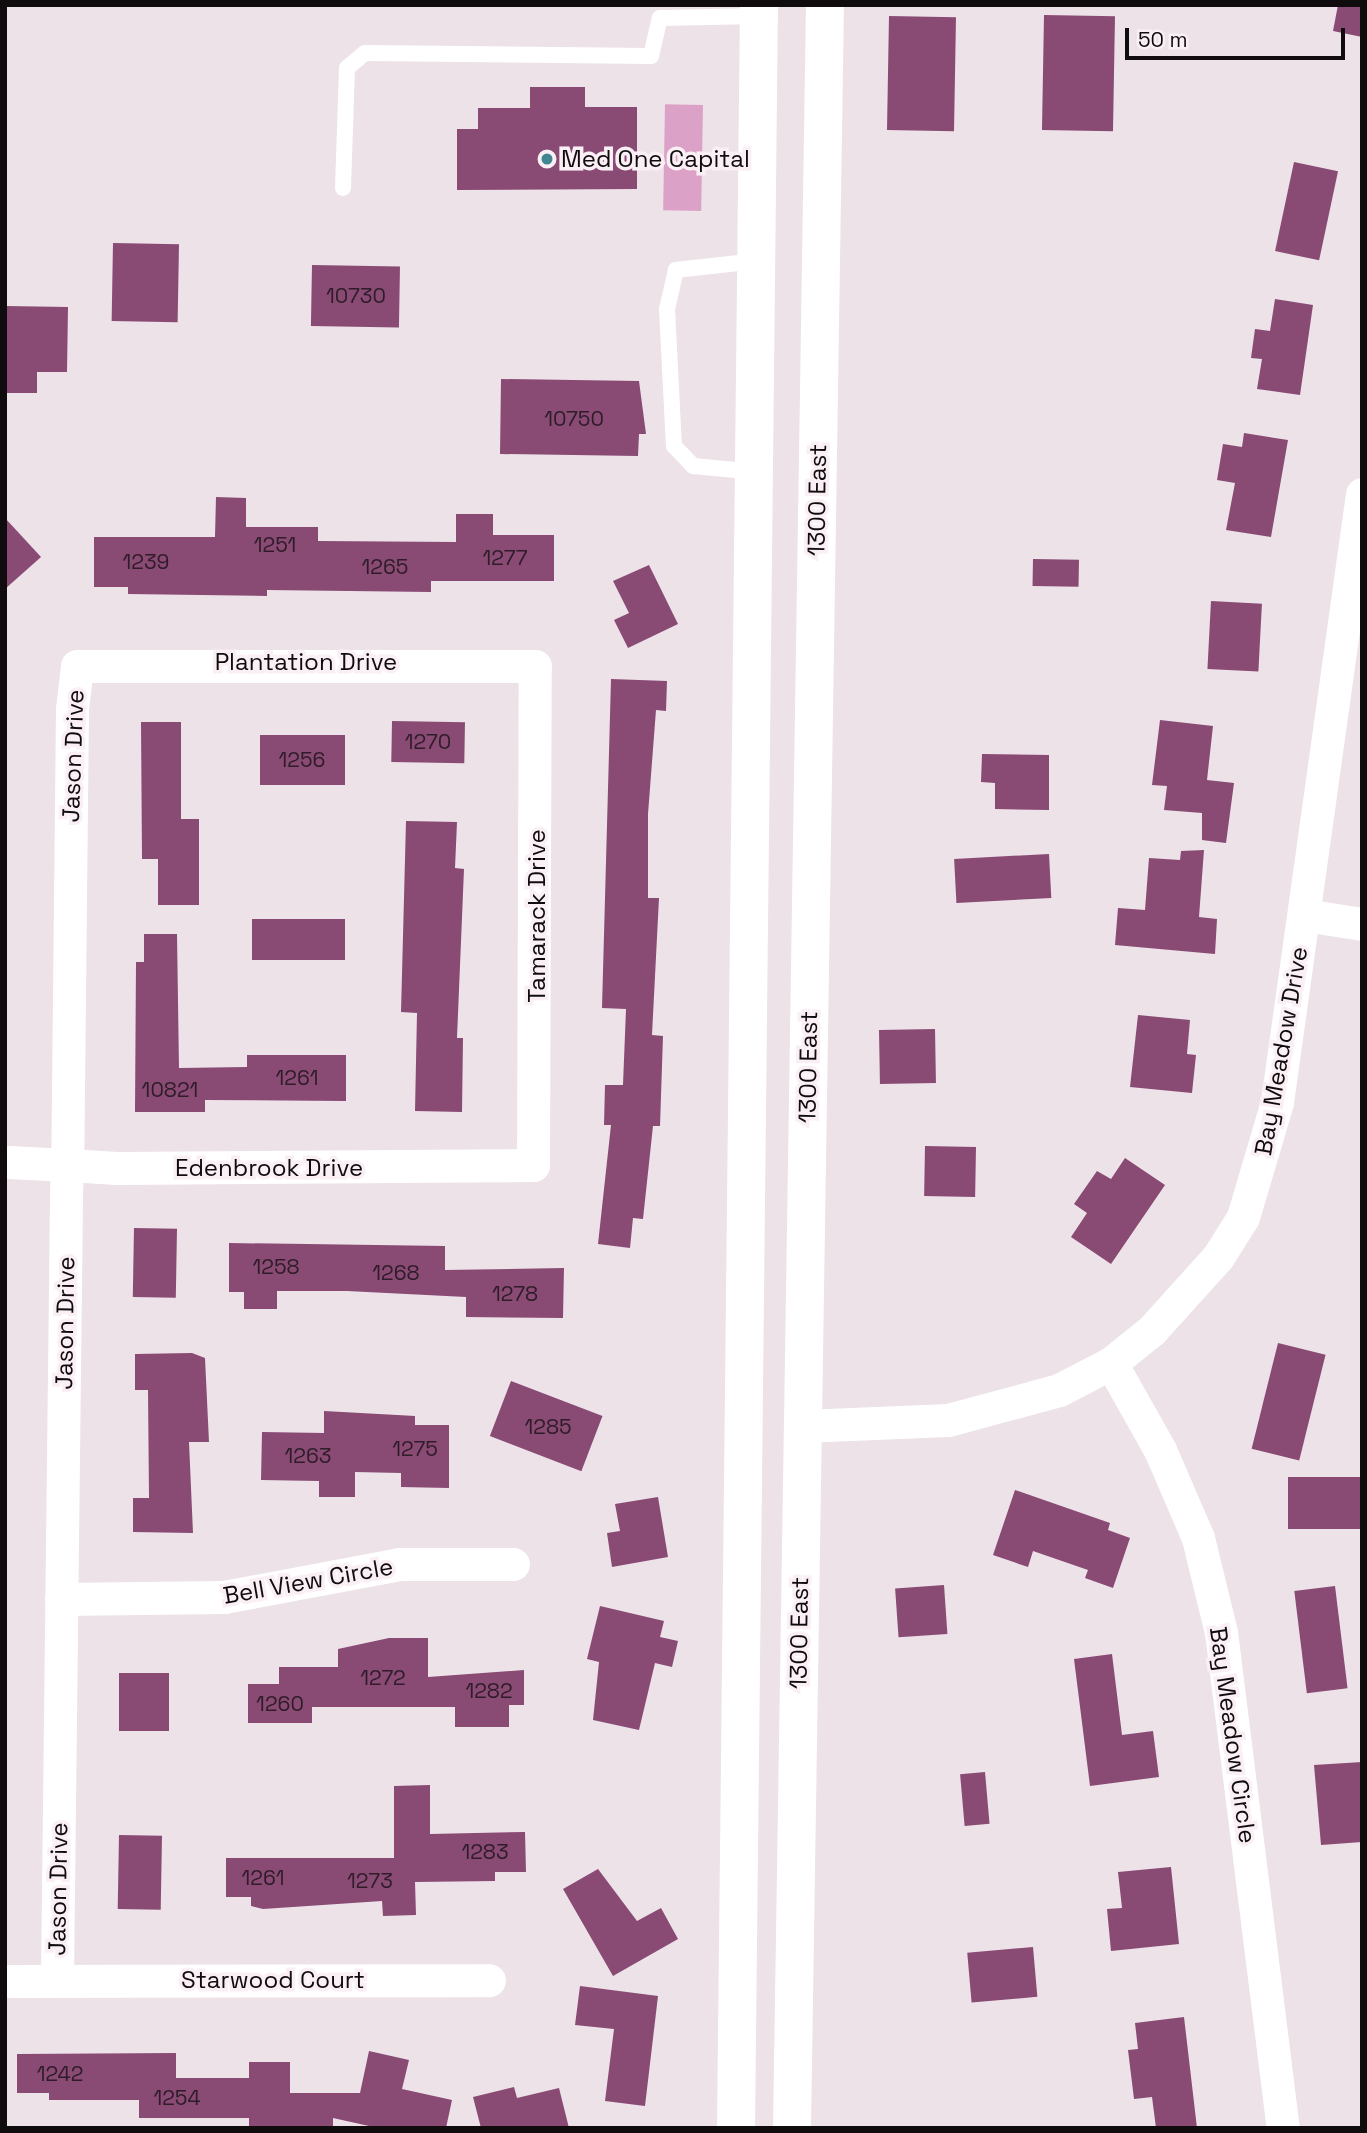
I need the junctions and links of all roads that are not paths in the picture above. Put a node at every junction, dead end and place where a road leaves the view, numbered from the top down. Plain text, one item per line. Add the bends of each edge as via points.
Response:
1 (824, 5) edge
2 (759, 11) edge
3 (661, 12) edge
4 (343, 188) dead end
5 (758, 261) junction
6 (758, 472) junction
7 (1362, 494) edge
8 (77, 666) joint
9 (535, 666) joint
10 (1304, 915) junction
11 (1362, 923) edge
12 (748, 1128) junction
13 (5, 1162) edge
14 (67, 1165) junction
15 (533, 1165) joint
16 (1111, 1363) junction
17 (803, 1426) junction
18 (513, 1564) dead end
19 (61, 1599) junction
20 (57, 1980) junction
21 (489, 1980) dead end
22 (5, 1981) edge
23 (736, 2128) edge
24 (792, 2128) edge
25 (1283, 2128) edge

1 - 17 main road, 1300 East
2 - 3 lane
2 - 5 main road
3 - 4 lane via 651,56 365,53 347,68
5 - 6 main road
5 - 6 lane via 676,270 667,309 674,446 693,466
6 - 12 main road
7 - 10 street, Bay Meadow Drive
8 - 9 street, Plantation Drive
8 - 14 street, Jason Drive
9 - 15 street, Tamarack Drive
10 - 11 street
10 - 16 street, Bay Meadow Drive via 1277,1102 1243,1217 1187,1295
12 - 17 main road via 765,1211 768,1397 780,1415
12 - 23 main road
13 - 14 street, Edenbrook Drive
14 - 15 street, Edenbrook Drive
14 - 19 street, Jason Drive
16 - 17 street, Bay Meadow Drive via 1059,1390 948,1420
16 - 25 street, Bay Meadow Circle via 1160,1450 1198,1538 1221,1632
17 - 24 main road, 1300 East
18 - 19 street, Bell View Circle via 400,1564 224,1597
19 - 20 street, Jason Drive
20 - 21 street, Starwood Court
20 - 22 street, Starwood Court

